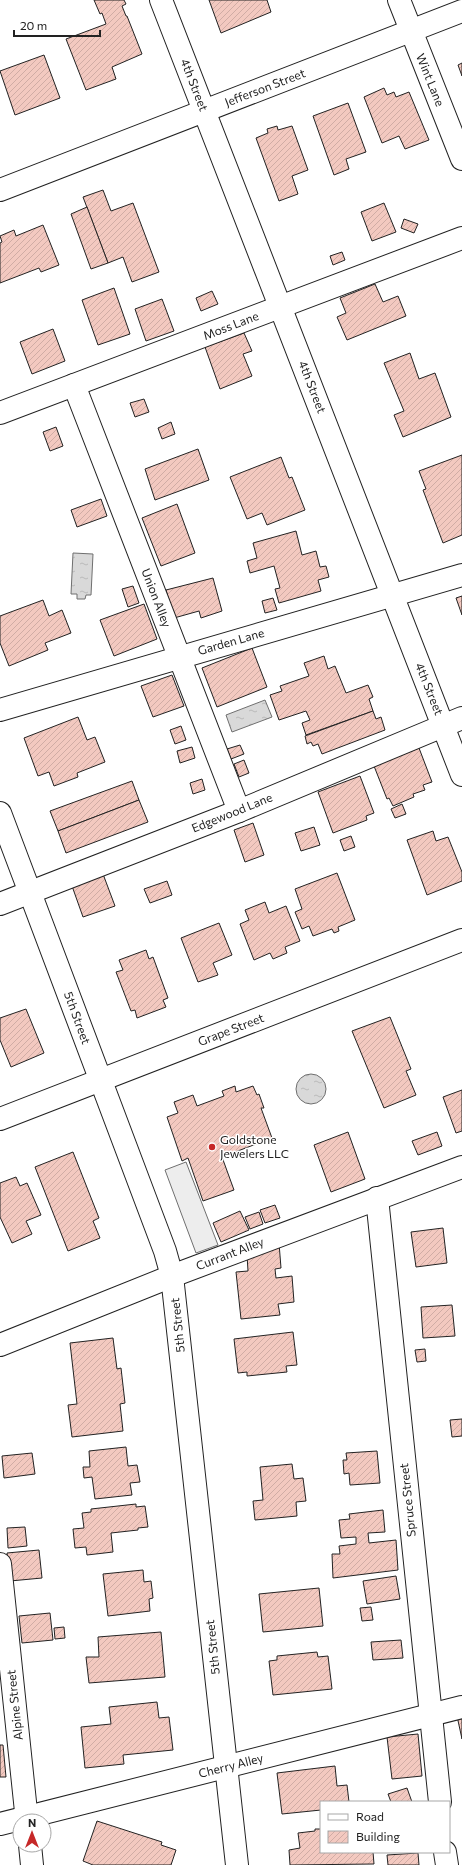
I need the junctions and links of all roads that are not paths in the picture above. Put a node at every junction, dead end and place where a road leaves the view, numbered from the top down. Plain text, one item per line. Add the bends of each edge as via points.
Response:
1 (161, 0) edge
2 (399, 0) edge
3 (462, 11) edge
4 (411, 31) junction
5 (204, 111) junction
6 (462, 159) edge
7 (0, 190) edge
8 (462, 238) edge
9 (281, 307) junction
10 (74, 385) junction
11 (0, 413) edge
12 (462, 575) edge
13 (392, 594) junction
14 (179, 657) junction
15 (0, 710) edge
16 (453, 722) edge
17 (462, 775) edge
18 (239, 811) junction
19 (0, 813) edge
20 (30, 892) junction
21 (0, 904) edge
22 (462, 940) edge
23 (100, 1081) junction
24 (0, 1119) edge
25 (462, 1167) edge
26 (377, 1198) junction
27 (172, 1276) junction
28 (0, 1345) edge
29 (0, 1564) edge
30 (462, 1707) edge
31 (431, 1715) junction
32 (226, 1767) junction
33 (440, 1801) edge
34 (26, 1813) edge
35 (50, 1813) edge
36 (12, 1822) edge
37 (0, 1824) edge
38 (31, 1853) edge
39 (445, 1853) edge
40 (32, 1865) edge
41 (236, 1865) edge
42 (446, 1865) edge

1 - 5 street, 4th Street
2 - 4 street, Wint Lane
3 - 4 street, Jefferson Street
4 - 5 street, Jefferson Street
4 - 6 street, Wint Lane
5 - 7 street, Jefferson Street
5 - 9 street, 4th Street
8 - 9 street, Moss Lane
9 - 10 street, Moss Lane
9 - 13 street, 4th Street
10 - 11 street, Moss Lane
10 - 14 street, Union Alley
12 - 13 street, Garden Lane
13 - 14 street, Garden Lane
13 - 16 street, 4th Street
14 - 15 street, Garden Lane
14 - 18 street, Union Alley
16 - 17 street, 4th Street
16 - 18 street, Edgewood Lane
18 - 20 street, Edgewood Lane
19 - 20 street, 5th Street
20 - 21 street, Edgewood Lane
20 - 23 street, 5th Street
22 - 23 street, Grape Street
23 - 24 street, Grape Street
23 - 27 street, 5th Street via 165,1251
25 - 26 street, Currant Alley
26 - 27 street, Currant Alley
26 - 31 street, Spruce Street
27 - 28 street, Currant Alley
27 - 32 street, 5th Street
29 - 34 street, Alpine Street
30 - 31 street, Cherry Alley
31 - 32 street, Cherry Alley
31 - 33 street, Spruce Street
32 - 35 street, Cherry Alley
32 - 41 street, 5th Street
36 - 37 street, Cherry Alley
38 - 40 street
39 - 42 street

